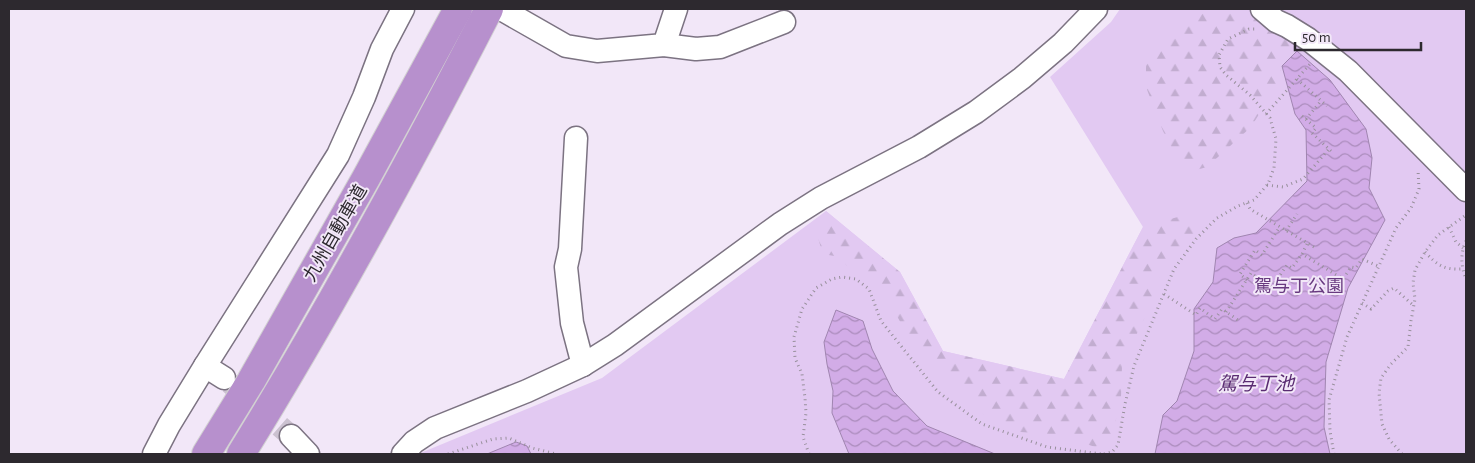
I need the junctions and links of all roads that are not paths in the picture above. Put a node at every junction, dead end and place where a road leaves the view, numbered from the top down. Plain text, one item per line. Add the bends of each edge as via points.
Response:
1 (403, 9) edge
2 (458, 9) edge
3 (489, 9) edge
4 (501, 9) edge
5 (676, 9) edge
6 (1096, 9) edge
7 (1263, 18) edge
8 (784, 22) dead end
9 (664, 46) junction
10 (576, 138) dead end
11 (1466, 190) edge
12 (583, 365) junction
13 (205, 366) junction
14 (224, 378) tunnel mouth
15 (291, 436) tunnel mouth
16 (154, 454) edge
17 (206, 454) edge
18 (241, 454) edge
19 (308, 454) edge
20 (402, 454) edge

1 - 13 street via 382,49 338,155
2 - 17 highway, 九州自動車道 via 366,178
3 - 18 highway, 九州自動車道 via 391,193
4 - 9 street via 566,46 596,51
5 - 9 street
6 - 12 street via 1063,43 976,112 780,224 615,346
7 - 11 street via 1287,26 1308,39 1348,71
8 - 9 street via 720,47
10 - 12 street via 566,268 572,323
12 - 20 street via 435,428
13 - 14 street
13 - 16 street
15 - 19 street

